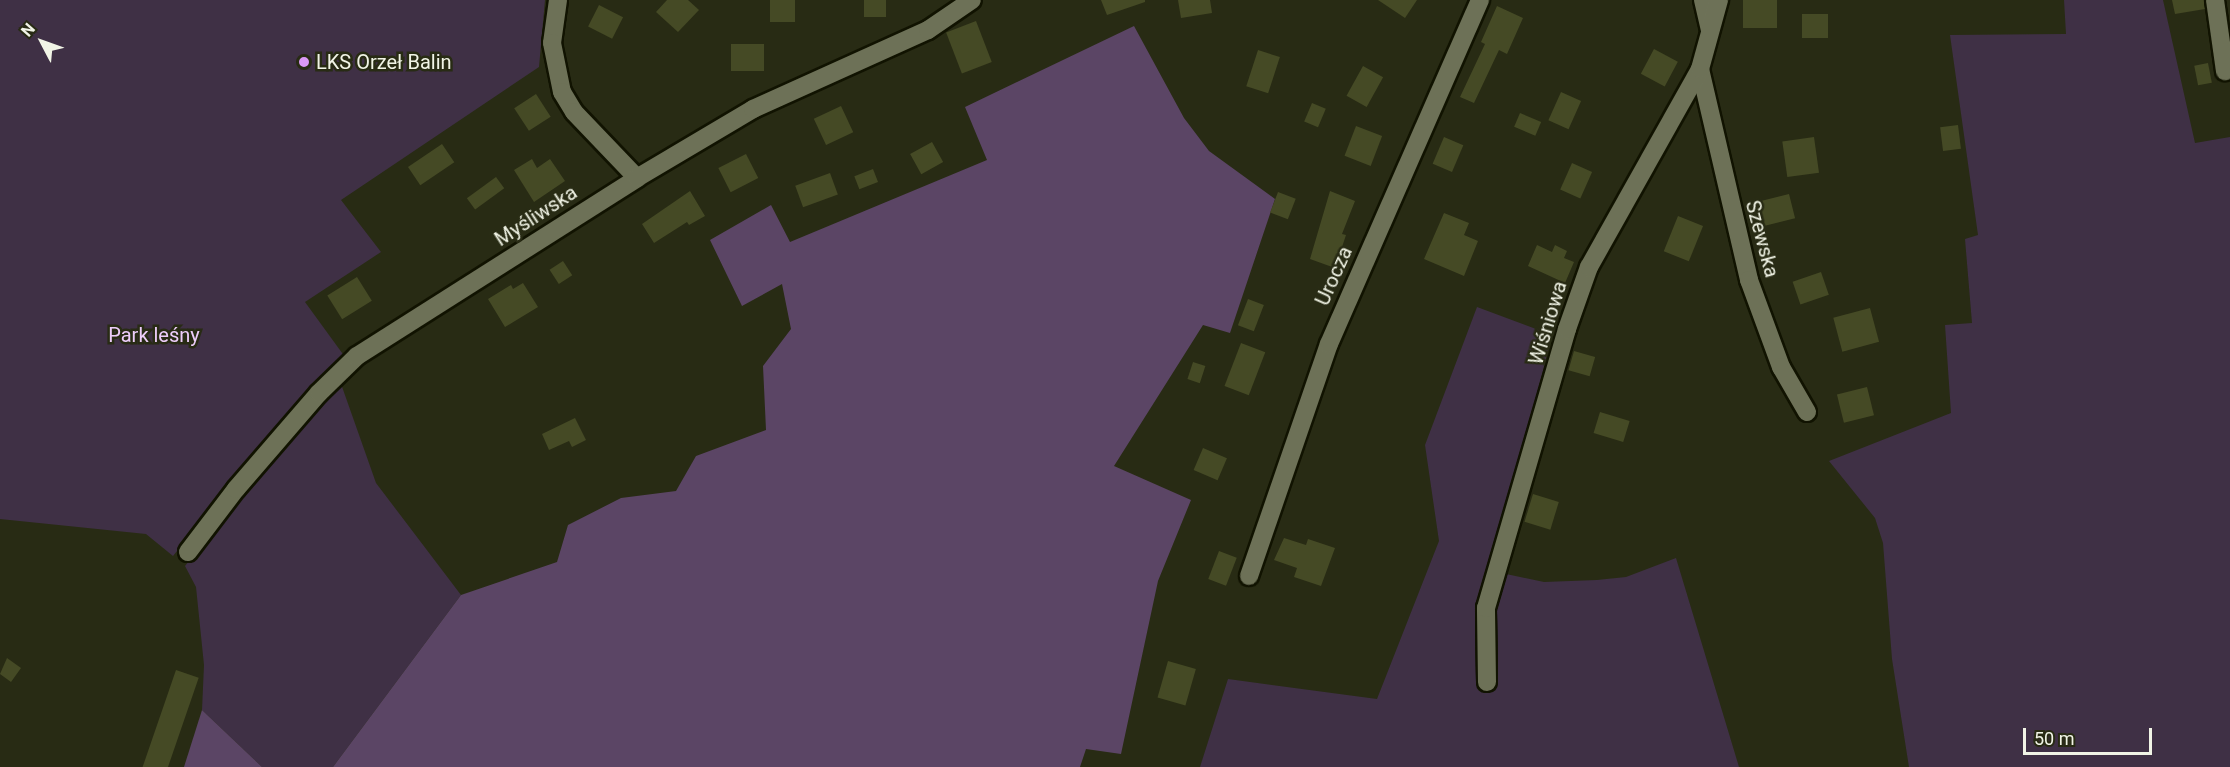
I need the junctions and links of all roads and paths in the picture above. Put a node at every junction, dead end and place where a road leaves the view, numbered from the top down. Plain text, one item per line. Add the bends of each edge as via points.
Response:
1 (558, 0) edge
2 (972, 0) edge
3 (1480, 0) edge
4 (1703, 0) edge
5 (1719, 0) edge
6 (2215, 0) edge
7 (1711, 33) junction
8 (1700, 69) junction
9 (2225, 71) dead end
10 (637, 178) junction
11 (1807, 412) dead end
12 (188, 552) dead end
13 (1249, 576) dead end
14 (1487, 682) dead end

1 - 10 street via 552,43 562,92 574,112
2 - 10 street, Myśliwska via 919,34 753,109
3 - 13 street, Urocza via 1329,344
4 - 7 street
5 - 7 street, Wiśniowa
6 - 9 street
7 - 8 street, Wiśniowa
8 - 11 street, Szewska via 1749,280 1781,367
8 - 14 street, Wiśniowa via 1589,267 1486,608
10 - 12 street, Myśliwska via 357,357 319,393 236,489

